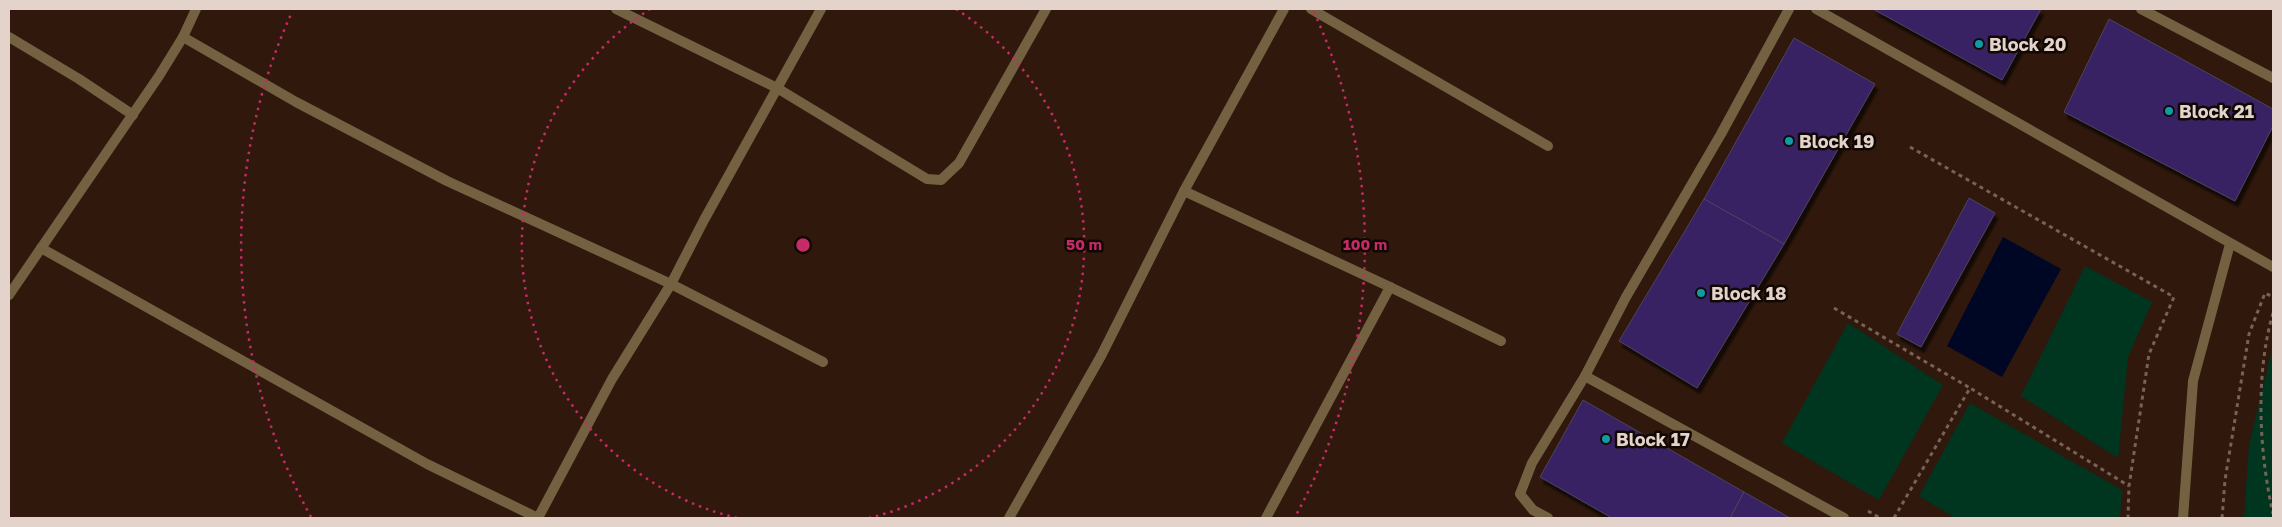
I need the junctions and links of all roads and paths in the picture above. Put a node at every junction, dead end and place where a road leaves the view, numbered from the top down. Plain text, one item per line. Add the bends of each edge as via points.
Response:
1 (196, 9) edge
2 (616, 9) edge
3 (821, 9) edge
4 (1046, 9) edge
5 (1284, 9) edge
6 (1311, 9) edge
7 (1790, 9) edge
8 (1816, 9) edge
9 (2142, 9) edge
10 (9, 37) edge
11 (183, 37) junction
12 (2273, 78) edge
13 (776, 88) junction
14 (133, 115) junction
15 (1548, 146) dead end
16 (1910, 147) dead end
17 (1184, 191) junction
18 (2230, 244) junction
19 (41, 248) junction
20 (2273, 267) edge
21 (671, 284) junction
22 (1390, 287) junction
23 (9, 295) edge
24 (2273, 297) edge
25 (1834, 308) dead end
26 (2273, 313) edge
27 (1501, 341) dead end
28 (822, 362) dead end
29 (1585, 376) junction
30 (1970, 388) junction
31 (2129, 486) junction
32 (2273, 514) edge
33 (538, 518) edge
34 (1009, 518) edge
35 (1266, 518) edge
36 (1548, 518) edge
37 (1844, 518) edge
38 (1894, 518) edge
39 (2128, 518) edge
40 (2184, 518) edge
41 (2222, 518) edge

1 - 11 street
2 - 13 street
3 - 13 street
4 - 13 street via 959,163 942,180 927,179
5 - 17 street
6 - 15 street
7 - 29 street via 1626,297
8 - 18 street
9 - 12 street
10 - 14 street
11 - 14 street
11 - 21 street via 296,102 448,181
13 - 21 street
14 - 19 street
16 - 31 path via 2174,297 2149,354
17 - 22 street
17 - 34 street via 1101,356
18 - 20 street
18 - 40 street via 2193,381
19 - 23 street
19 - 33 street via 427,464
21 - 28 street
21 - 33 street via 612,379
22 - 27 street
22 - 35 street
24 - 41 path via 2264,292 2249,334 2225,480
25 - 30 path
26 - 32 path via 2262,369 2263,450
29 - 36 street via 1532,463 1520,494 1533,510
29 - 37 street
30 - 31 path
30 - 38 path
31 - 39 path

